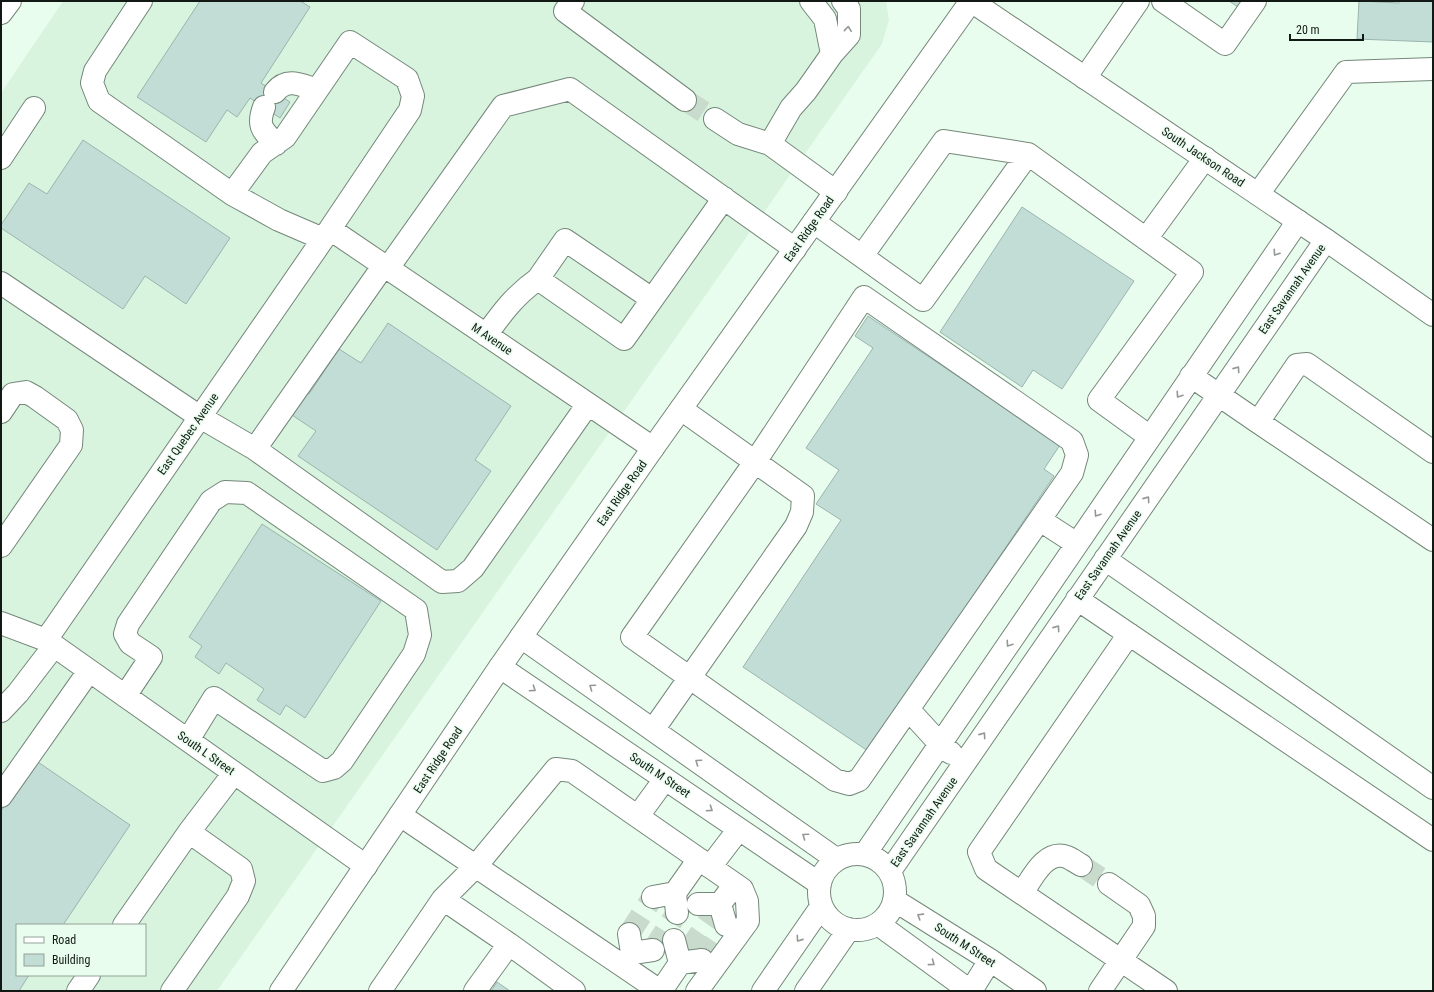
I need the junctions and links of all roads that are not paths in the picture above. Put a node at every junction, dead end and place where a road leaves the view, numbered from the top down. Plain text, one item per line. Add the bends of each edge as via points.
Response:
1 (10, 1) edge
2 (141, 1) edge
3 (573, 1) edge
4 (811, 1) edge
5 (843, 1) edge
6 (971, 1) edge
7 (1138, 1) edge
8 (1163, 1) edge
9 (1255, 1) edge
10 (1, 13) edge
11 (832, 54) junction
12 (1433, 69) edge
13 (1085, 78) junction
14 (317, 90) junction
15 (685, 100) tunnel mouth
16 (34, 108) dead end
17 (715, 119) tunnel mouth
18 (276, 144) junction
19 (770, 144) junction
20 (1028, 154) junction
21 (1, 158) edge
22 (1205, 158) junction
23 (836, 192) junction
24 (232, 194) junction
25 (1258, 194) junction
26 (724, 198) junction
27 (1298, 221) junction
28 (814, 222) junction
29 (327, 234) junction
30 (1146, 239) junction
31 (1326, 240) junction
32 (795, 249) junction
33 (862, 256) junction
34 (386, 266) junction
35 (538, 279) junction
36 (1, 283) edge
37 (652, 299) junction
38 (1433, 315) edge
39 (486, 335) junction
40 (1192, 376) junction
41 (1219, 395) junction
42 (588, 404) junction
43 (680, 409) junction
44 (1, 412) edge
45 (200, 417) junction
46 (1258, 422) junction
47 (1150, 437) junction
48 (653, 448) junction
49 (255, 449) junction
50 (1433, 452) edge
51 (755, 462) junction
52 (1040, 520) junction
53 (1433, 540) edge
54 (1077, 544) junction
55 (1, 546) edge
56 (1105, 559) junction
57 (1064, 563) junction
58 (1083, 591) junction
59 (1, 623) edge
60 (1129, 634) junction
61 (521, 637) junction
62 (50, 643) junction
63 (500, 667) junction
64 (89, 671) junction
65 (690, 677) junction
66 (125, 696) junction
67 (908, 708) junction
68 (1, 711) edge
69 (653, 730) junction
70 (188, 740) junction
71 (940, 744) junction
72 (964, 763) junction
73 (234, 773) junction
74 (665, 779) junction
75 (1433, 788) edge
76 (1, 796) edge
77 (400, 815) junction
78 (638, 816) junction
79 (739, 829) junction
80 (189, 832) junction
81 (1433, 840) edge
82 (865, 854) junction
83 (836, 859) junction
84 (704, 863) junction
85 (1081, 865) tunnel mouth
86 (366, 866) junction
87 (476, 866) junction
88 (890, 871) junction
89 (735, 884) junction
90 (820, 884) junction
91 (1109, 884) tunnel mouth
92 (1022, 893) junction
93 (443, 898) junction
94 (894, 900) junction
95 (668, 902) tunnel mouth
96 (822, 907) junction
97 (714, 912) tunnel mouth
98 (125, 924) edge
99 (878, 924) junction
100 (849, 930) junction
101 (509, 944) junction
102 (686, 953) tunnel mouth
103 (990, 960) junction
104 (1121, 960) junction
105 (88, 976) edge
106 (78, 991) edge
107 (172, 991) edge
108 (281, 991) edge
109 (380, 991) edge
110 (475, 991) edge
111 (574, 991) edge
112 (661, 991) edge
113 (697, 991) edge
114 (763, 991) edge
115 (806, 991) edge
116 (971, 991) edge
117 (1035, 991) edge
118 (1100, 991) edge
119 (1166, 991) edge

1 - 10 street
2 - 24 street, M Avenue via 94,71 92,83 99,101
3 - 15 street via 566,12
4 - 11 street via 825,19
11 -> 5 street via 849,35 849,9
6 - 13 street, South Jackson Road
6 - 23 street, East Ridge Road
7 - 13 street
8 - 9 street via 1225,44
11 - 19 street via 791,108
12 - 25 street via 1346,72
13 - 22 street, South Jackson Road
14 - 18 street via 285,137
14 - 18 street via 295,83 280,86 269,100 260,119 264,132
14 - 29 street, East Quebec Avenue via 350,42 407,79 413,96 410,110
16 - 21 street
17 - 19 street via 738,134
18 - 24 street via 262,153
19 - 23 street
20 - 30 street
20 - 33 street via 944,141
20 - 33 street via 923,300
22 - 25 street, South Jackson Road
22 - 30 street
23 - 28 street, East Ridge Road
24 - 29 street, M Avenue via 279,220
25 - 27 street, South Jackson Road
26 - 32 street
26 - 34 street via 570,89 503,106
26 - 37 street
27 - 31 street, South Jackson Road
27 -> 40 street
28 - 32 street, East Ridge Road
28 - 33 street
29 - 34 street, M Avenue
29 - 45 street, East Quebec Avenue
30 - 47 street via 1192,272 1099,400
31 - 38 street, South Jackson Road
41 -> 31 street, East Savannah Avenue
32 - 43 street, East Ridge Road
34 - 39 street, M Avenue
34 - 49 street
35 - 37 street via 565,240
35 - 37 street via 624,339
35 - 39 street via 511,301
36 - 45 street
39 - 42 street, M Avenue
40 - 41 street
40 -> 47 street
41 - 46 street
56 -> 41 street, East Savannah Avenue
42 - 48 street, M Avenue
42 - 49 street via 473,568 458,580 442,582
43 - 48 street, East Ridge Road
43 - 51 street
44 - 55 street via 14,394 26,392 67,420 72,430 71,445
45 - 49 street
45 - 62 street, East Quebec Avenue
46 - 50 street via 1297,365 1307,364
46 - 53 street
47 -> 54 street
48 - 61 street, East Ridge Road
51 - 52 street via 864,297 1072,441 1077,455 1072,473
51 - 65 street via 804,496 802,512 796,526
51 - 65 street via 632,637
52 - 54 street
52 - 67 street
54 - 57 street
56 - 58 street, East Savannah Avenue
56 - 75 street
57 - 58 street
57 -> 71 street
58 - 60 street
72 -> 58 street, East Savannah Avenue
59 - 62 street, South L Street
60 - 81 street
60 - 92 street via 979,852 986,869
61 - 63 street, East Ridge Road
69 -> 61 street
62 - 64 street, South L Street
62 - 68 street, East Quebec Avenue via 18,693
63 -> 74 street, South M Street
63 - 77 street, East Ridge Road
64 - 66 street, South L Street
64 - 76 street
65 - 67 street via 835,780 848,784 859,780
65 - 69 street
66 - 70 street, South L Street
66 - 70 street via 151,657 130,643 125,634 128,624 211,501 225,492 247,493 416,610 420,635 414,654 342,761 334,768 323,772 214,698
67 - 71 street
83 -> 69 street
70 - 73 street, South L Street
71 - 72 street
71 - 82 street
72 - 88 street, East Savannah Avenue
73 - 80 street
73 - 86 street, South L Street
74 - 78 street
74 -> 79 street, South M Street
77 - 86 street, East Ridge Road
77 - 87 street
78 - 84 street
78 - 87 street via 572,771 556,769
79 - 84 street
79 - 90 street, South M Street
80 - 98 street
80 - 107 street via 241,869 244,881 238,896
82 - 83 street via 850,854
82 - 88 street, East Savannah Avenue via 879,860
83 - 90 street via 826,869
84 - 89 street
84 - 95 street
85 - 92 street via 1067,857 1055,856 1044,862
86 - 108 street, East Ridge Road
87 - 93 street
87 - 112 street via 635,948
88 - 94 street, East Savannah Avenue via 895,885
89 - 97 street
89 - 113 street via 742,888 747,902 748,921
90 - 96 street
91 - 104 street via 1139,905 1144,916 1144,926
92 - 104 street
93 - 101 street
93 - 109 street
94 - 99 street, East Savannah Avenue via 889,914
103 -> 94 street, South M Street
96 - 100 street via 828,917
96 -> 114 street
99 - 100 street via 864,929
99 -> 116 street
100 - 115 street
101 - 110 street
101 - 111 street
102 - 112 street
103 - 116 street
103 - 117 street, South M Street
104 - 118 street
104 - 119 street
105 - 106 street

